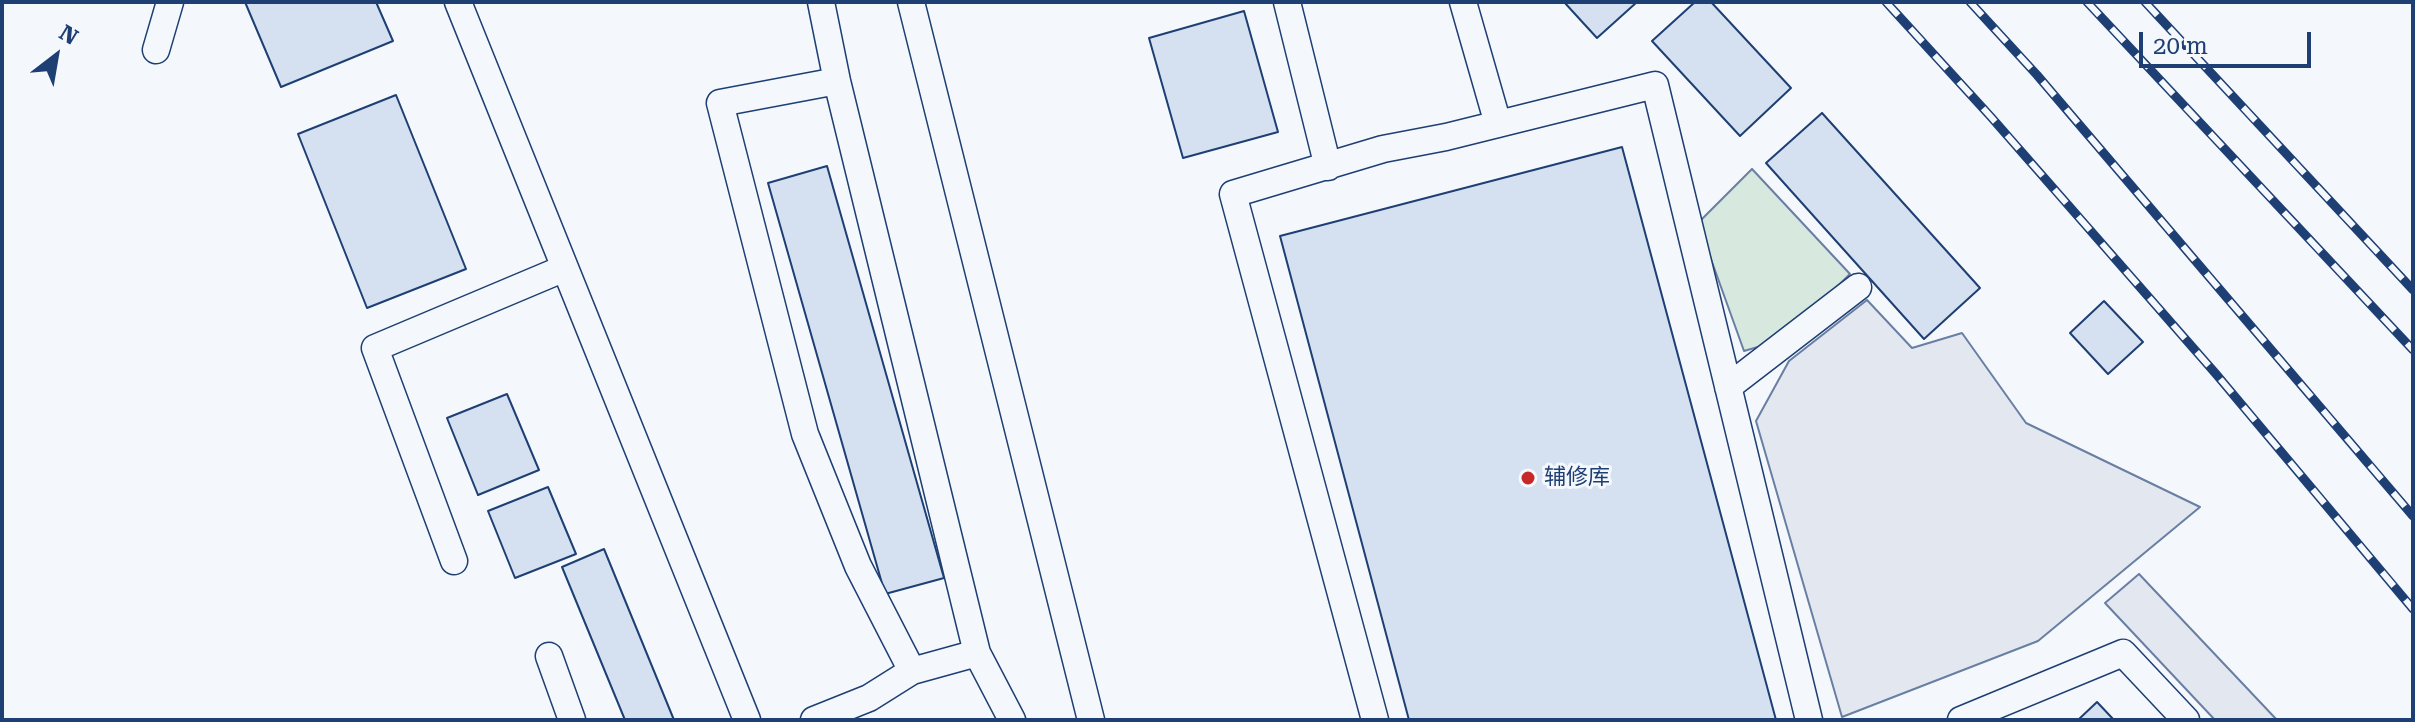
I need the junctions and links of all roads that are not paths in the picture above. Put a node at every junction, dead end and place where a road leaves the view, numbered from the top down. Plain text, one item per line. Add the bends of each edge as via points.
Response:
1 (170, 2) edge
2 (458, 2) edge
3 (821, 2) edge
4 (911, 2) edge
5 (1287, 2) edge
6 (1463, 2) edge
7 (156, 50) dead end
8 (837, 81) junction
9 (1498, 124) junction
10 (1328, 167) junction
11 (565, 268) junction
12 (1858, 287) dead end
13 (1728, 387) junction
14 (454, 561) dead end
15 (977, 653) junction
16 (549, 656) dead end
17 (912, 671) junction
18 (572, 720) edge
19 (747, 720) edge
20 (814, 720) edge
21 (1012, 720) edge
22 (1091, 720) edge
23 (1375, 720) edge
24 (1809, 720) edge
25 (1961, 720) edge
26 (2186, 720) edge

1 - 7 lane
2 - 11 lane
3 - 8 lane
4 - 22 lane
5 - 10 lane
6 - 9 lane
8 - 15 lane
8 - 17 lane via 720,103 805,434 858,566
9 - 10 lane
9 - 13 lane via 1655,85
10 - 23 lane via 1233,194
11 - 14 lane via 375,348
11 - 19 lane
12 - 13 lane
13 - 24 lane
15 - 17 lane
15 - 21 lane
16 - 18 lane
17 - 20 lane via 869,698
25 - 26 lane via 2123,653

